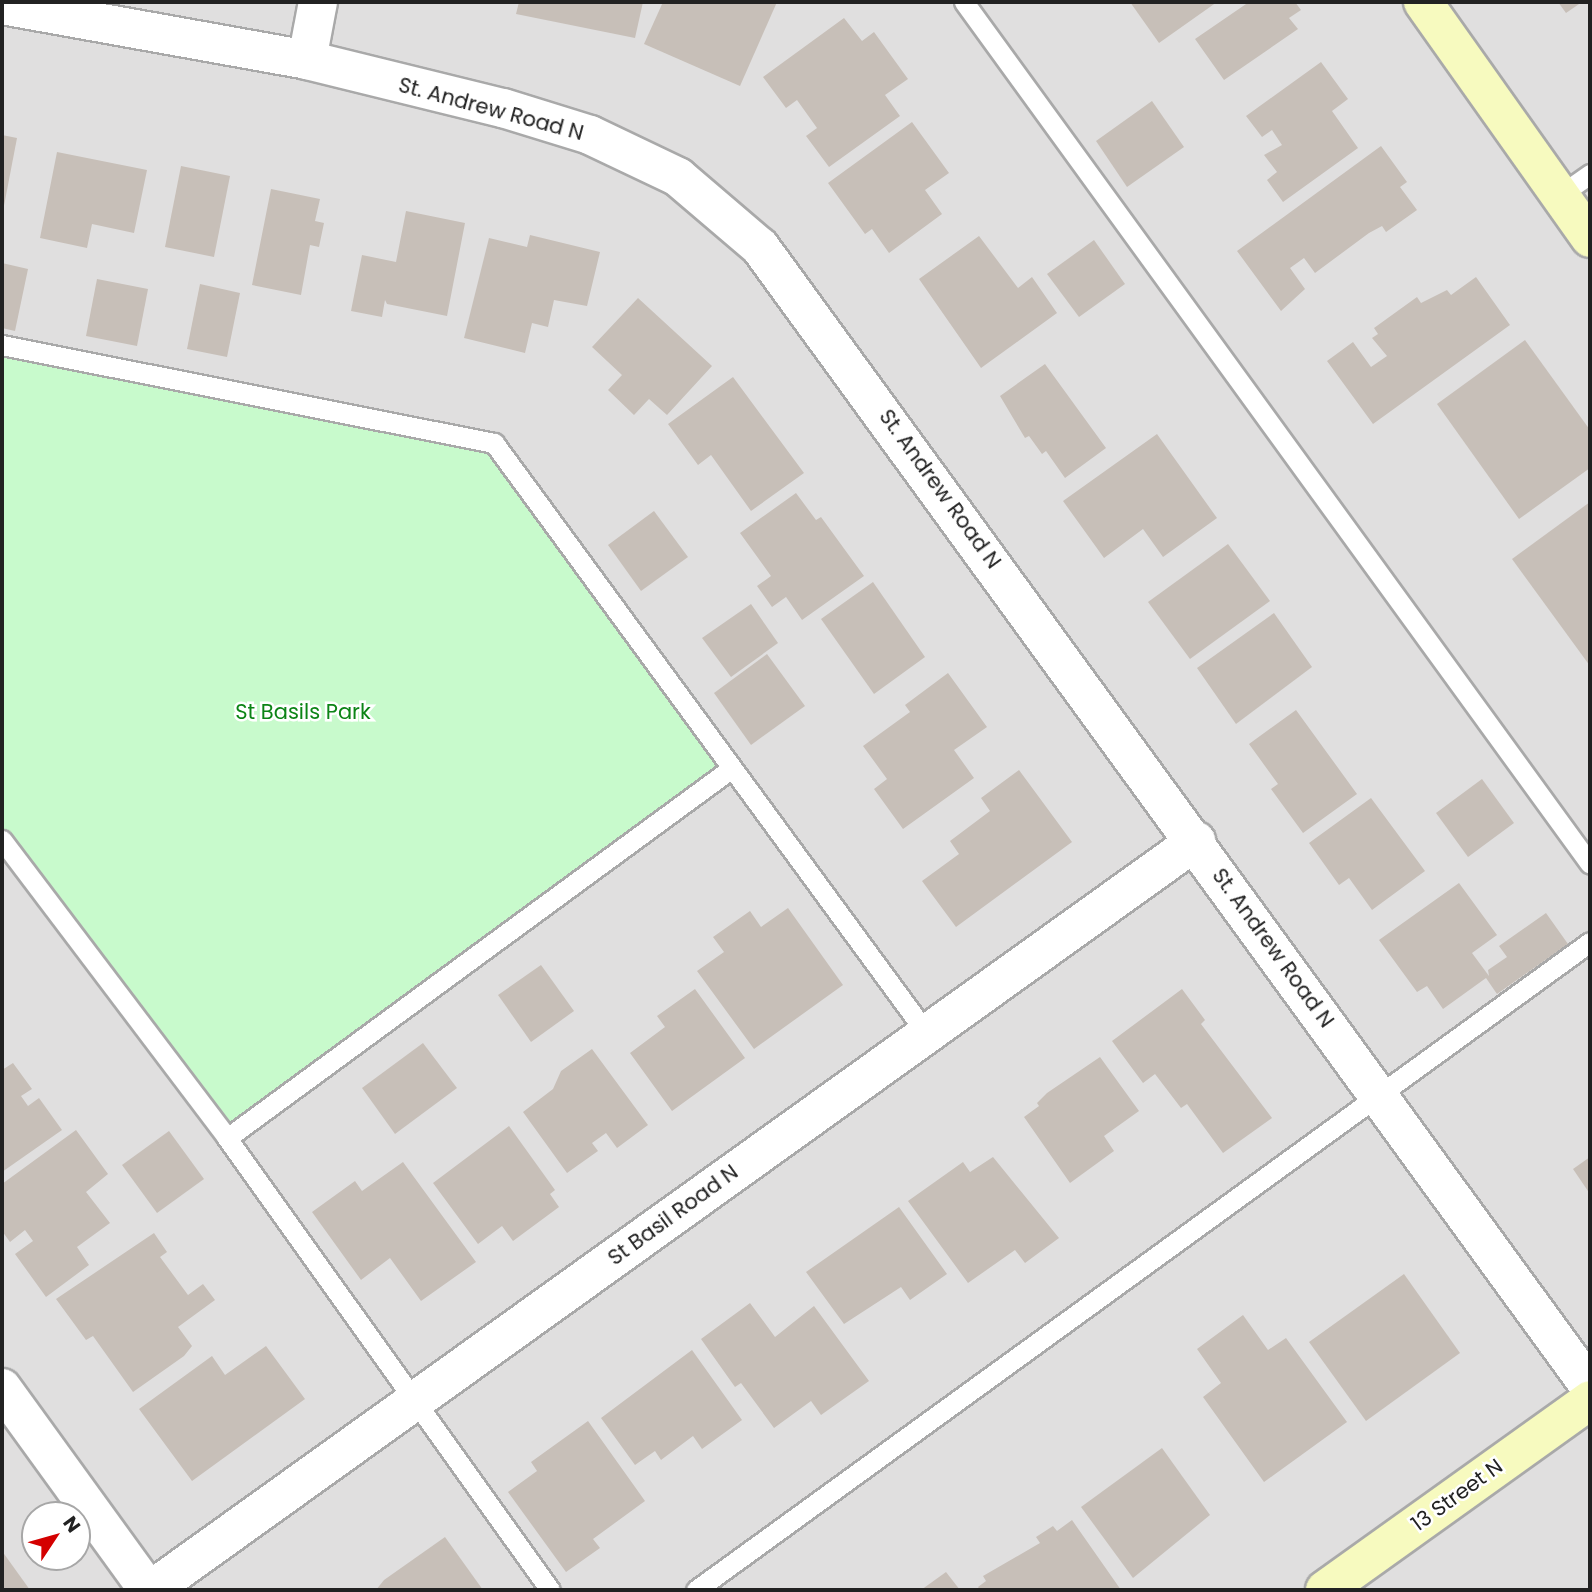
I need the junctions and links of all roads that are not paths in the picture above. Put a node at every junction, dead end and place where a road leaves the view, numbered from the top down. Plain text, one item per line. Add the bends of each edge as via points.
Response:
1 (318, 2) edge
2 (964, 2) edge
3 (1423, 2) edge
4 (2, 5) edge
5 (307, 60) junction
6 (1575, 185) edge
7 (1590, 237) edge
8 (2, 345) edge
9 (732, 768) junction
10 (2, 840) edge
11 (1196, 841) junction
12 (1590, 864) edge
13 (1590, 942) edge
14 (927, 1034) junction
15 (1379, 1095) junction
16 (227, 1138) junction
17 (1590, 1387) edge
18 (2, 1388) edge
19 (1590, 1400) edge
20 (414, 1402) junction
21 (149, 1590) edge
22 (550, 1590) edge
23 (696, 1590) edge
24 (1325, 1590) edge

1 - 5 street
2 - 12 lane
3 - 6 street
4 - 5 street, St. Andrew Road N
5 - 11 street, St. Andrew Road N via 503,108 590,135 678,177 750,239 819,323
6 - 7 street
8 - 9 lane via 494,443
9 - 14 lane
9 - 16 lane
10 - 16 lane
11 - 14 street, St Basil Road N
11 - 15 street, St. Andrew Road N
13 - 15 lane
14 - 20 street, St Basil Road N
15 - 17 street, St. Andrew Road N
15 - 23 lane
16 - 20 lane
18 - 21 street
19 - 24 street, 13 Street N
20 - 21 street, St Basil Road N
20 - 22 lane

